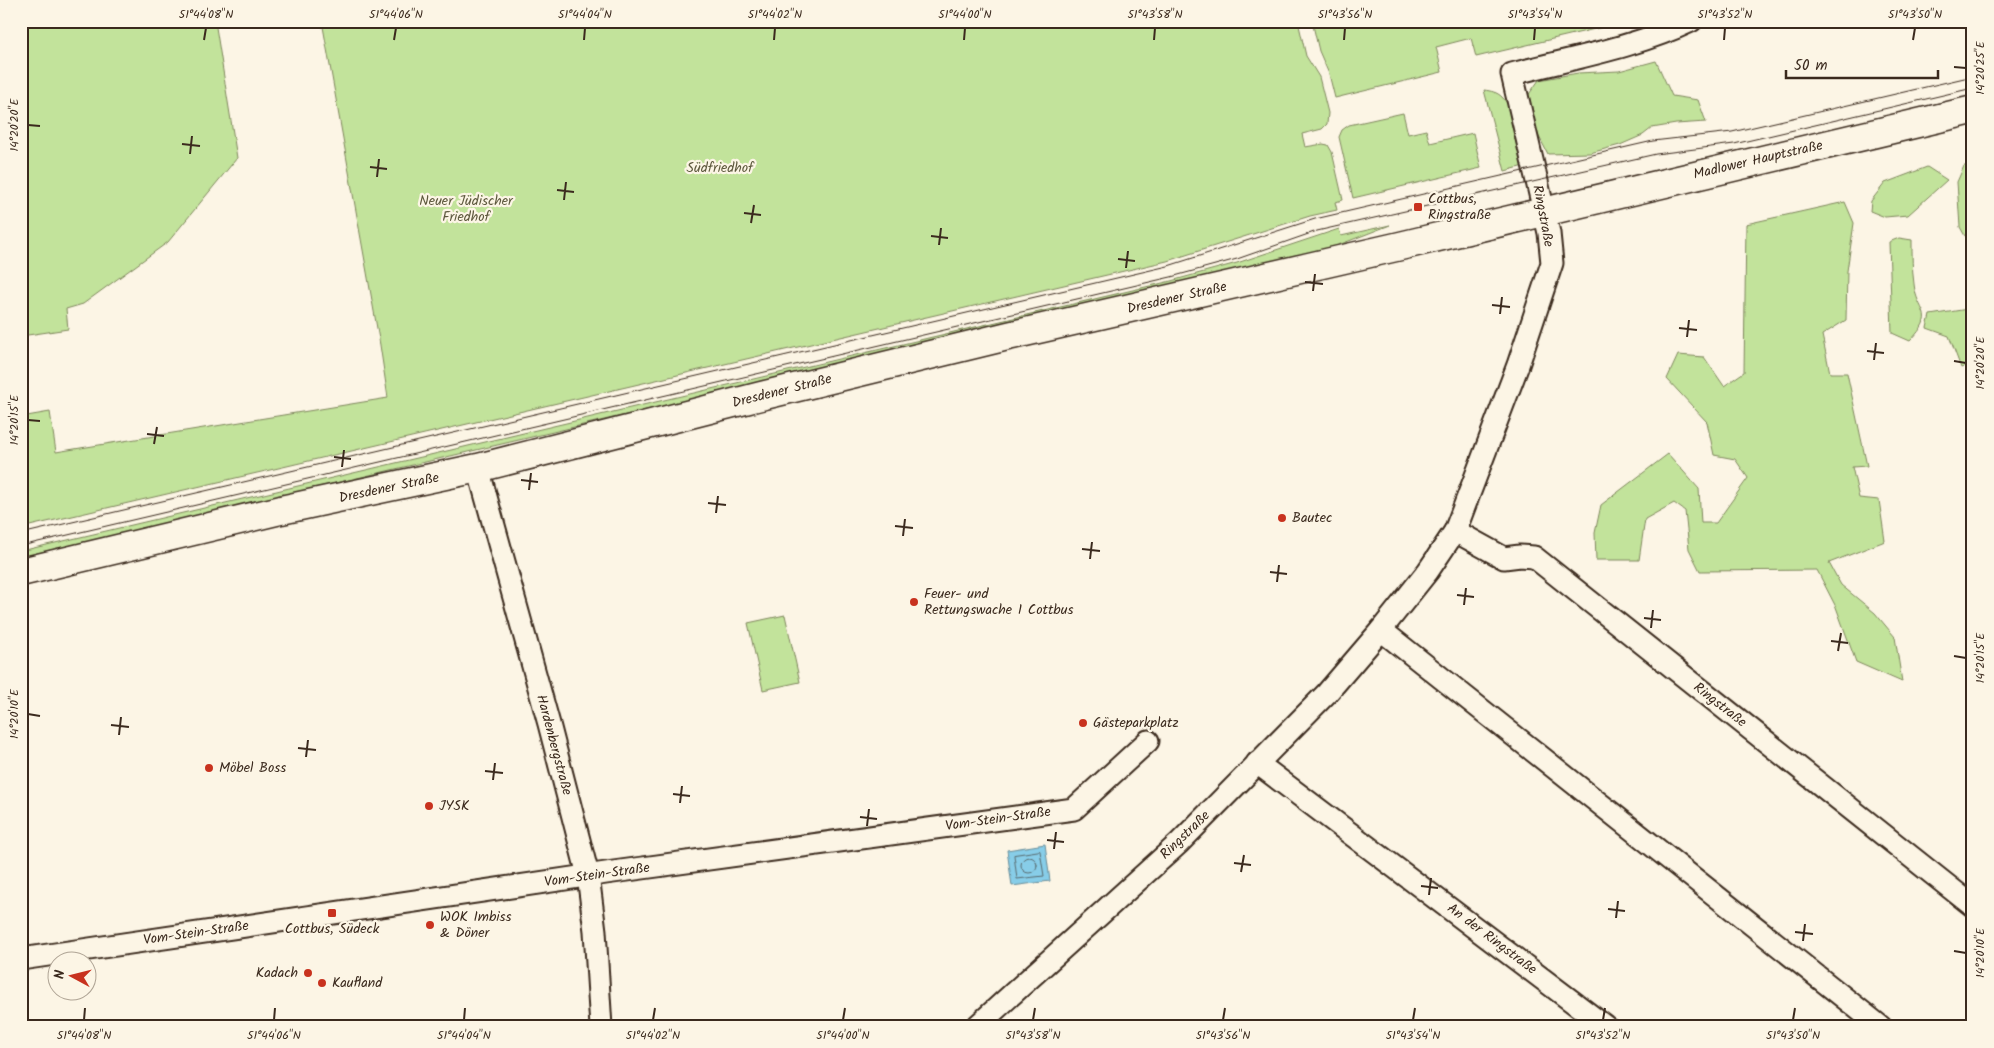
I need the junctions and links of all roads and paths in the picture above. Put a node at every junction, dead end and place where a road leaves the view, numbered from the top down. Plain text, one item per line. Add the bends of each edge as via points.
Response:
1 (1691, 21) edge
2 (1973, 110) edge
3 (1544, 212) junction
4 (478, 468) junction
5 (1455, 532) junction
6 (21, 572) edge
7 (1381, 630) junction
8 (1148, 741) dead end
9 (1257, 763) junction
10 (588, 876) junction
11 (1973, 906) edge
12 (21, 959) edge
13 (601, 1027) edge
14 (976, 1027) edge
15 (1606, 1027) edge
16 (1881, 1027) edge

1 - 3 street, Ringstraße via 1637,43 1512,74
2 - 3 main road, Madlower Hauptstraße
3 - 4 main road, Dresdener Straße via 1008,336
3 - 5 street, Ringstraße via 1552,263 1518,365
4 - 6 main road, Dresdener Straße via 280,510
4 - 10 street, Hardenbergstraße
5 - 7 street, Ringstraße
5 - 11 street, Ringstraße via 1504,558 1534,558
7 - 9 street, Ringstraße via 1327,693
7 - 16 street
8 - 10 street, Vom-Stein-Straße via 1074,809
9 - 14 street, Ringstraße via 1178,843
9 - 15 street, An der Ringstraße
10 - 12 street, Vom-Stein-Straße
10 - 13 street, Hardenbergstraße

